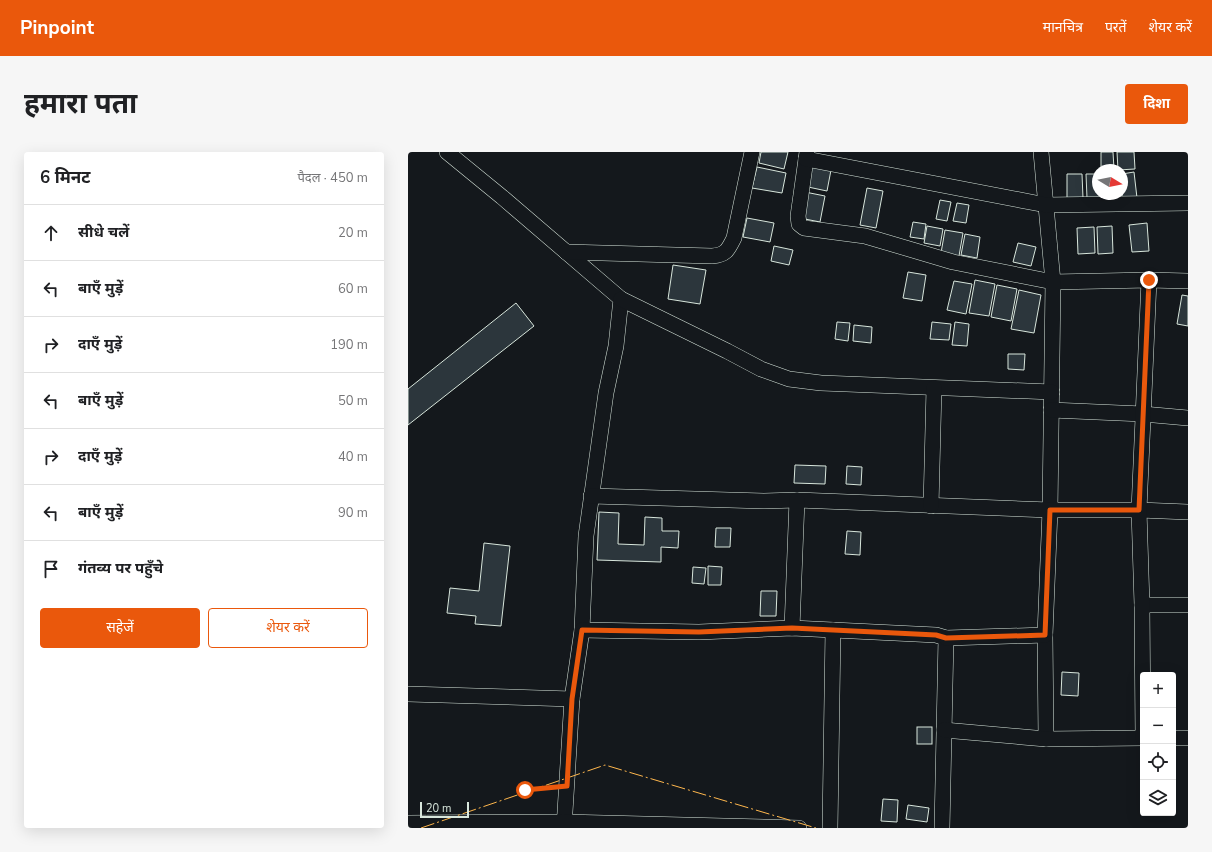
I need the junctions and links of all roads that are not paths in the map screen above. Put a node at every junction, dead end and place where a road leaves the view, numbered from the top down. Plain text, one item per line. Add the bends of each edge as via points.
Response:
1 (446, 152) edge
2 (752, 152) edge
3 (1042, 152) edge
4 (807, 156) edge
5 (1188, 203) edge
6 (1046, 205) junction
7 (566, 252) junction
8 (1149, 280) junction
9 (1188, 281) edge
10 (1054, 282) junction
11 (621, 299) junction
12 (934, 388) junction
13 (1052, 392) junction
14 (1051, 410) junction
15 (1143, 414) junction
16 (1188, 418) edge
17 (591, 496) junction
18 (797, 500) junction
19 (931, 506) junction
20 (1050, 510) junction
21 (1139, 510) junction
22 (1188, 512) edge
23 (1188, 604) edge
24 (1142, 605) junction
25 (792, 628) junction
26 (582, 630) junction
27 (833, 630) junction
28 (1045, 635) junction
29 (946, 638) junction
30 (408, 694) edge
31 (572, 699) junction
32 (1143, 708) edge
33 (944, 730) junction
34 (1140, 738) edge
35 (1176, 738) edge
36 (1188, 738) edge
37 (1046, 739) junction
38 (408, 823) edge
39 (564, 825) edge
40 (624, 826) edge
41 (693, 826) edge
42 (799, 828) edge
43 (830, 828) edge
44 (942, 828) edge

1 - 7 street via 502,196
2 - 7 street via 734,238 722,255
3 - 6 street
4 - 6 street
4 - 10 street via 798,216 799,224 804,228 865,236 952,262
5 - 6 street
6 - 10 street
7 - 11 street
8 - 9 street
8 - 10 street
8 - 15 street
10 - 13 street
11 - 12 street via 761,370 789,378 821,383
11 - 17 street via 616,346 606,393
12 - 13 street
12 - 19 street
13 - 14 street
14 - 15 street
14 - 20 street
15 - 16 street
15 - 21 street
17 - 18 street
17 - 26 street via 584,559
18 - 19 street
18 - 25 street
19 - 20 street
20 - 21 street
20 - 28 street
21 - 22 street
21 - 24 street
23 - 24 street
24 - 32 street
25 - 26 street via 699,632
25 - 27 street
26 - 31 street
27 - 29 street via 936,635
27 - 43 street
28 - 29 street
28 - 37 street
29 - 33 street
30 - 31 street
31 - 39 street
33 - 37 street
33 - 44 street
34 - 37 street
35 - 36 street
38 - 39 street
39 - 40 street
40 - 41 street
41 - 42 street

